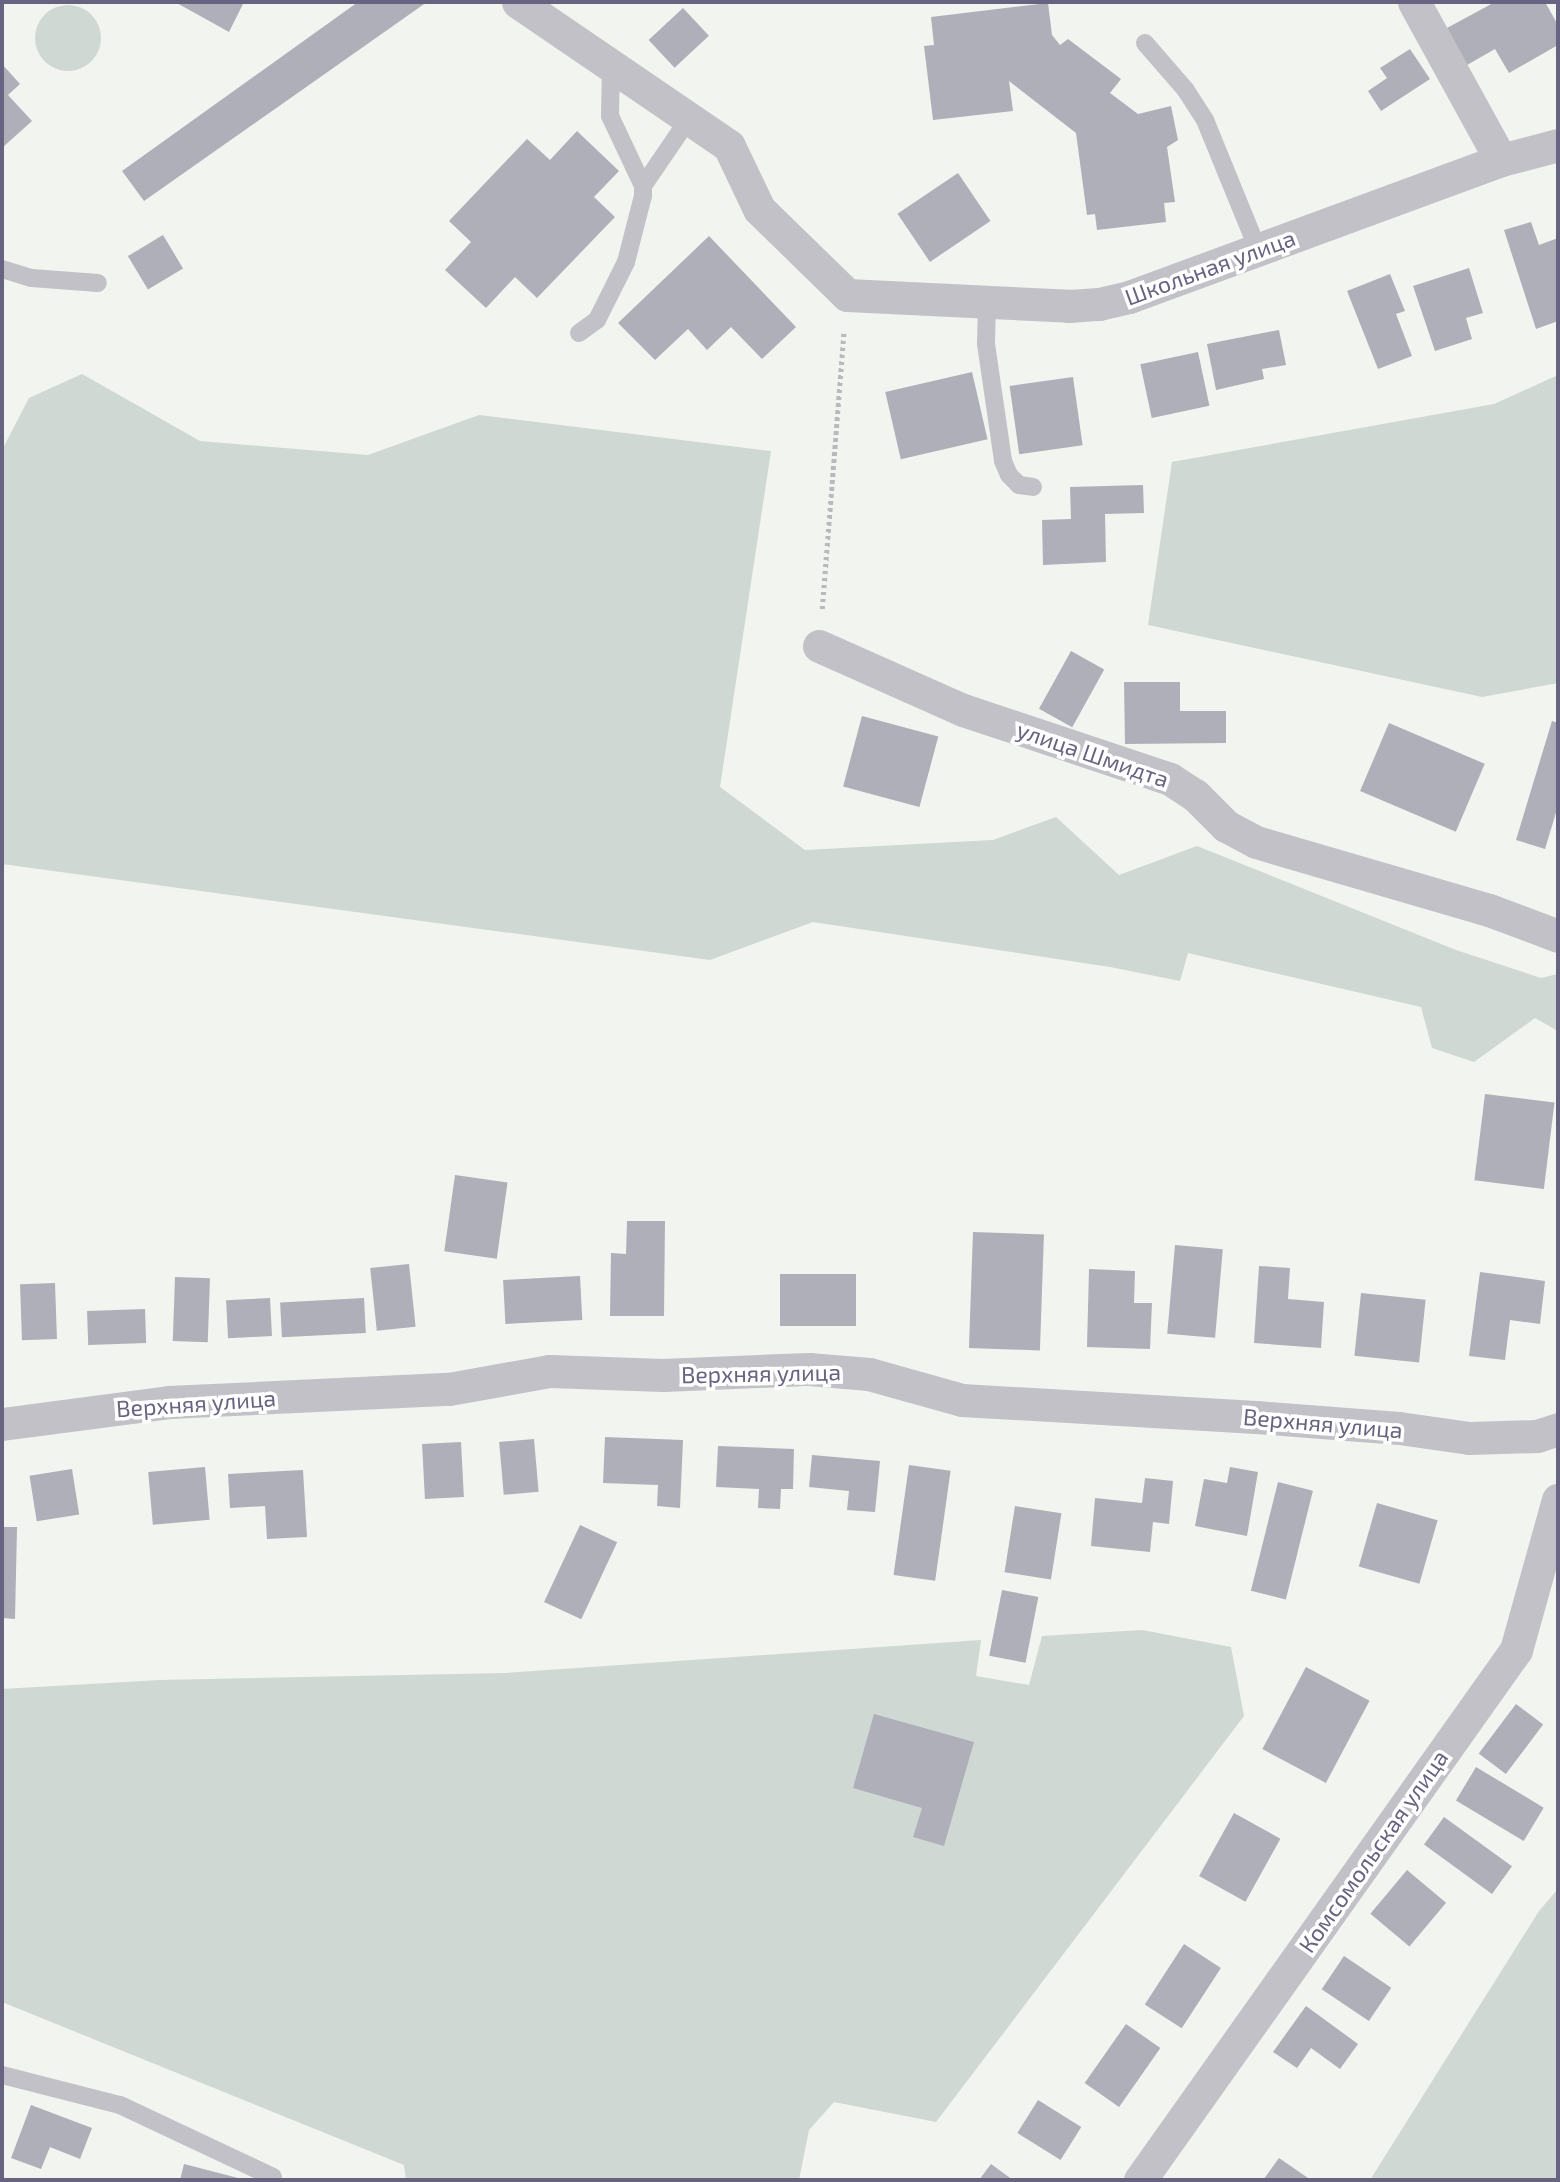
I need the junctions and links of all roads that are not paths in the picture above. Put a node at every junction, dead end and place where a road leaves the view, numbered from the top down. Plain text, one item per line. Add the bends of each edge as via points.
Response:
1 (518, 2) edge
2 (1414, 2) edge
3 (1145, 43) dead end
4 (611, 64) junction
5 (690, 117) junction
6 (1558, 145) edge
7 (1501, 160) junction
8 (643, 186) junction
9 (1258, 250) junction
10 (2, 269) edge
11 (98, 283) dead end
12 (987, 302) junction
13 (579, 333) dead end
14 (1033, 487) dead end
15 (819, 646) road end
16 (1558, 936) edge
17 (2, 1424) edge
18 (1558, 1429) edge
19 (1558, 1500) edge
20 (2, 2075) edge
21 (273, 2177) dead end
22 (1140, 2180) edge

1 - 4 street
2 - 7 street
3 - 9 lane via 1185,89 1205,121
4 - 5 street
4 - 8 lane via 610,116
5 - 8 lane
5 - 12 street, Школьная улица via 729,146 759,209 847,295
6 - 7 street, Школьная улица
7 - 9 street, Школьная улица
8 - 13 lane via 626,262 597,320
9 - 12 street, Школьная улица via 1129,298 1099,304
10 - 11 lane via 32,278
12 - 14 lane via 986,344 1003,461 1019,485
15 - 16 street, улица Шмидта via 963,710 1170,779 1195,795 1226,825 1256,842 1489,910
17 - 18 street, Верхняя улица via 169,1402 449,1389 549,1371 663,1375 809,1369 869,1374 962,1400 1256,1417 1469,1438 1537,1436
19 - 22 street, Комсомольская улица via 1516,1650
20 - 21 lane via 120,2105

